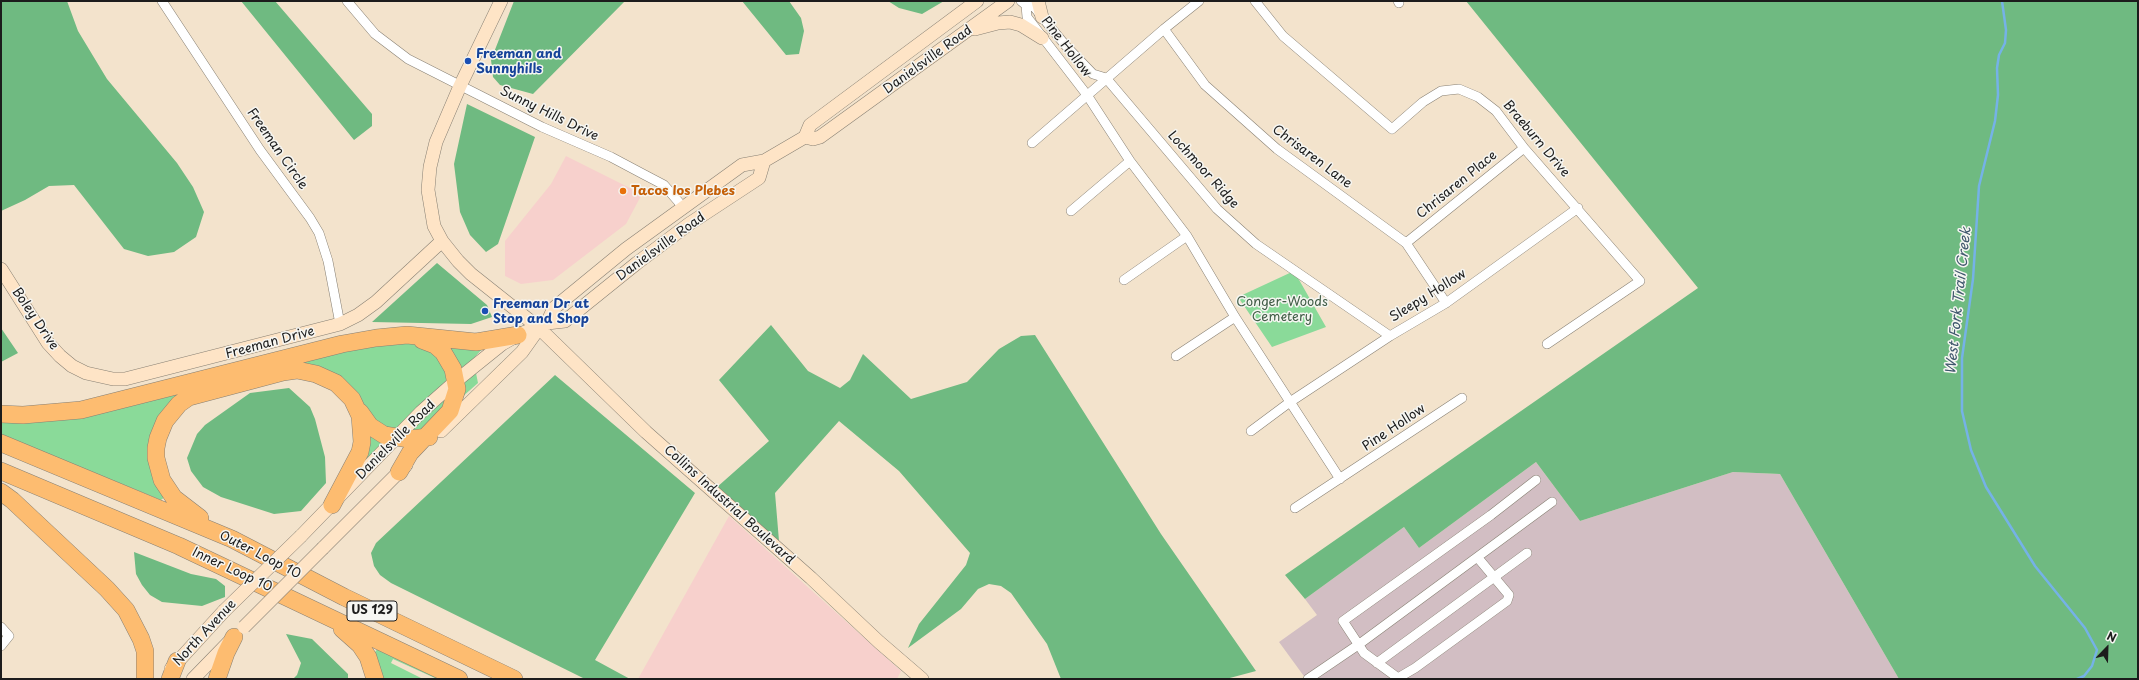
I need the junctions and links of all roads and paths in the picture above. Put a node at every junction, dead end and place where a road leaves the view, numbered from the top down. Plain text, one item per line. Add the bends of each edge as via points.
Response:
1 (162, 1) edge
2 (347, 1) edge
3 (501, 1) edge
4 (977, 1) edge
5 (1008, 1) edge
6 (1199, 1) edge
7 (1255, 1) edge
8 (1028, 2) edge
9 (1042, 17) joint
10 (1164, 28) junction
11 (968, 31) junction
12 (1042, 38) junction
13 (1106, 78) junction
14 (460, 86) junction
15 (1087, 95) junction
16 (805, 137) junction
17 (1032, 143) dead end
18 (1524, 148) junction
19 (764, 161) junction
20 (1130, 161) junction
21 (683, 207) junction
22 (1578, 208) junction
23 (1071, 211) dead end
24 (1187, 236) junction
25 (442, 241) junction
26 (1406, 243) junction
27 (1, 269) edge
28 (1124, 280) dead end
29 (1446, 303) junction
30 (1235, 317) junction
31 (340, 324) junction
32 (543, 326) junction
33 (407, 335) junction
34 (518, 335) junction
35 (1390, 336) junction
36 (1547, 344) dead end
37 (1176, 356) dead end
38 (72, 366) joint
39 (456, 381) junction
40 (1462, 398) dead end
41 (1290, 402) junction
42 (357, 409) junction
43 (1, 414) edge
44 (1251, 431) dead end
45 (430, 437) junction
46 (396, 438) junction
47 (1, 443) edge
48 (1, 471) edge
49 (399, 472) joint
50 (1340, 479) junction
51 (1536, 480) dead end
52 (1, 492) edge
53 (1552, 502) dead end
54 (332, 505) junction
55 (1294, 508) dead end
56 (232, 539) junction
57 (1527, 553) dead end
58 (1478, 558) junction
59 (266, 570) joint
60 (1494, 577) junction
61 (286, 586) joint
62 (307, 605) junction
63 (1, 627) edge
64 (239, 632) junction
65 (1358, 645) junction
66 (1, 646) edge
67 (177, 661) junction
68 (1377, 663) junction
69 (145, 679) edge
70 (162, 679) edge
71 (170, 679) edge
72 (193, 679) edge
73 (217, 679) edge
74 (375, 679) edge
75 (460, 679) edge
76 (514, 679) edge
77 (922, 679) edge
78 (1308, 679) edge

1 - 31 street, Freeman Circle via 260,150 319,233 328,261
2 - 14 street, Sunny Hills Drive via 375,34 408,59
3 - 14 main road
4 - 16 main road, Danielsville Road via 810,125
5 - 11 main road, Danielsville Road
6 - 10 street
7 - 18 street, Braeburn Drive via 1283,36 1392,129 1423,102 1441,91 1459,89 1478,97 1496,111
8 - 9 main road
8 - 12 street, Pine Hollow via 1027,17
9 - 13 street, Pine Hollow via 1092,74
10 - 13 street
10 - 26 street, Chrisaren Lane via 1205,85 1277,149
11 - 12 main road via 1010,22 1021,25
11 - 16 main road, Danielsville Road via 820,137
12 - 15 street, Pine Hollow
13 - 15 street
13 - 35 street, Lochmoor Ridge via 1217,209 1256,244
14 - 21 street, Sunny Hills Drive via 542,127 612,157 664,185
14 - 25 main road via 436,142 430,167 428,190 434,226
15 - 17 street, Pine Hollow
15 - 20 street, Pine Hollow
16 - 19 main road, Danielsville Road
18 - 22 street, Braeburn Drive
18 - 26 street, Chrisaren Place
19 - 21 main road, Danielsville Road via 742,165
19 - 32 main road, Danielsville Road via 759,178 642,259 565,321
20 - 23 street
20 - 24 street, Pine Hollow
21 - 32 main road, Danielsville Road via 626,249 554,308
22 - 29 street, Sleepy Hollow
22 - 36 street, Braeburn Drive via 1640,281
24 - 28 street
24 - 30 street, Pine Hollow
25 - 31 main road, Freeman Drive via 376,302
25 - 32 main road via 471,274
26 - 29 street, Chrisaren Lane
27 - 38 main road, Boley Drive via 48,343
29 - 35 street, Sleepy Hollow
30 - 37 street
30 - 41 street, Pine Hollow
31 - 38 main road, Freeman Drive via 132,378 100,377
32 - 34 main road, Danielsville Road
32 - 45 main road, Danielsville Road via 522,352
32 - 77 main road, Collins Industrial Boulevard via 646,432
33 - 34 highway via 476,342
33 - 39 highway via 434,345 443,352 453,369
33 - 43 highway via 342,344 81,410 23,415
34 - 39 main road, Danielsville Road via 502,344
35 - 41 street, Sleepy Hollow
39 - 45 highway via 456,397 450,411
39 - 46 main road, Danielsville Road
40 - 50 street, Pine Hollow
41 - 44 street
41 - 50 street, Pine Hollow
42 - 46 highway via 370,426 384,435
42 - 54 highway via 362,429 360,452
42 - 56 highway via 352,399 336,383 316,374 297,370 208,390 179,404 165,421 158,438 156,458 162,480 184,507
45 - 46 highway
45 - 49 highway via 410,453
46 - 54 main road, Danielsville Road
47 - 56 highway, Outer Loop 10 / US 129
48 - 62 highway, Inner Loop 10 / US 129 via 178,546
49 - 61 main road, Danielsville Road, bridge
50 - 55 street, Pine Hollow
51 - 65 street via 1343,621
52 - 69 highway via 74,558 126,610 145,651
53 - 58 street
54 - 59 main road, Danielsville Road, bridge
56 - 76 highway, Outer Loop 10 / US 129 via 344,597
57 - 60 street
58 - 60 street
58 - 65 street
59 - 67 main road, North Avenue, bridge
60 - 68 street
60 - 68 street via 1509,595 1507,601 1398,678
61 - 64 main road, North Avenue, bridge
62 - 74 highway via 350,634 368,657
62 - 75 highway, Inner Loop 10 / US 129
63 - 66 street via 9,636
64 - 72 main road, North Avenue
64 - 73 highway via 226,653
65 - 68 street
65 - 78 street
67 - 70 main road, North Avenue
67 - 71 highway

